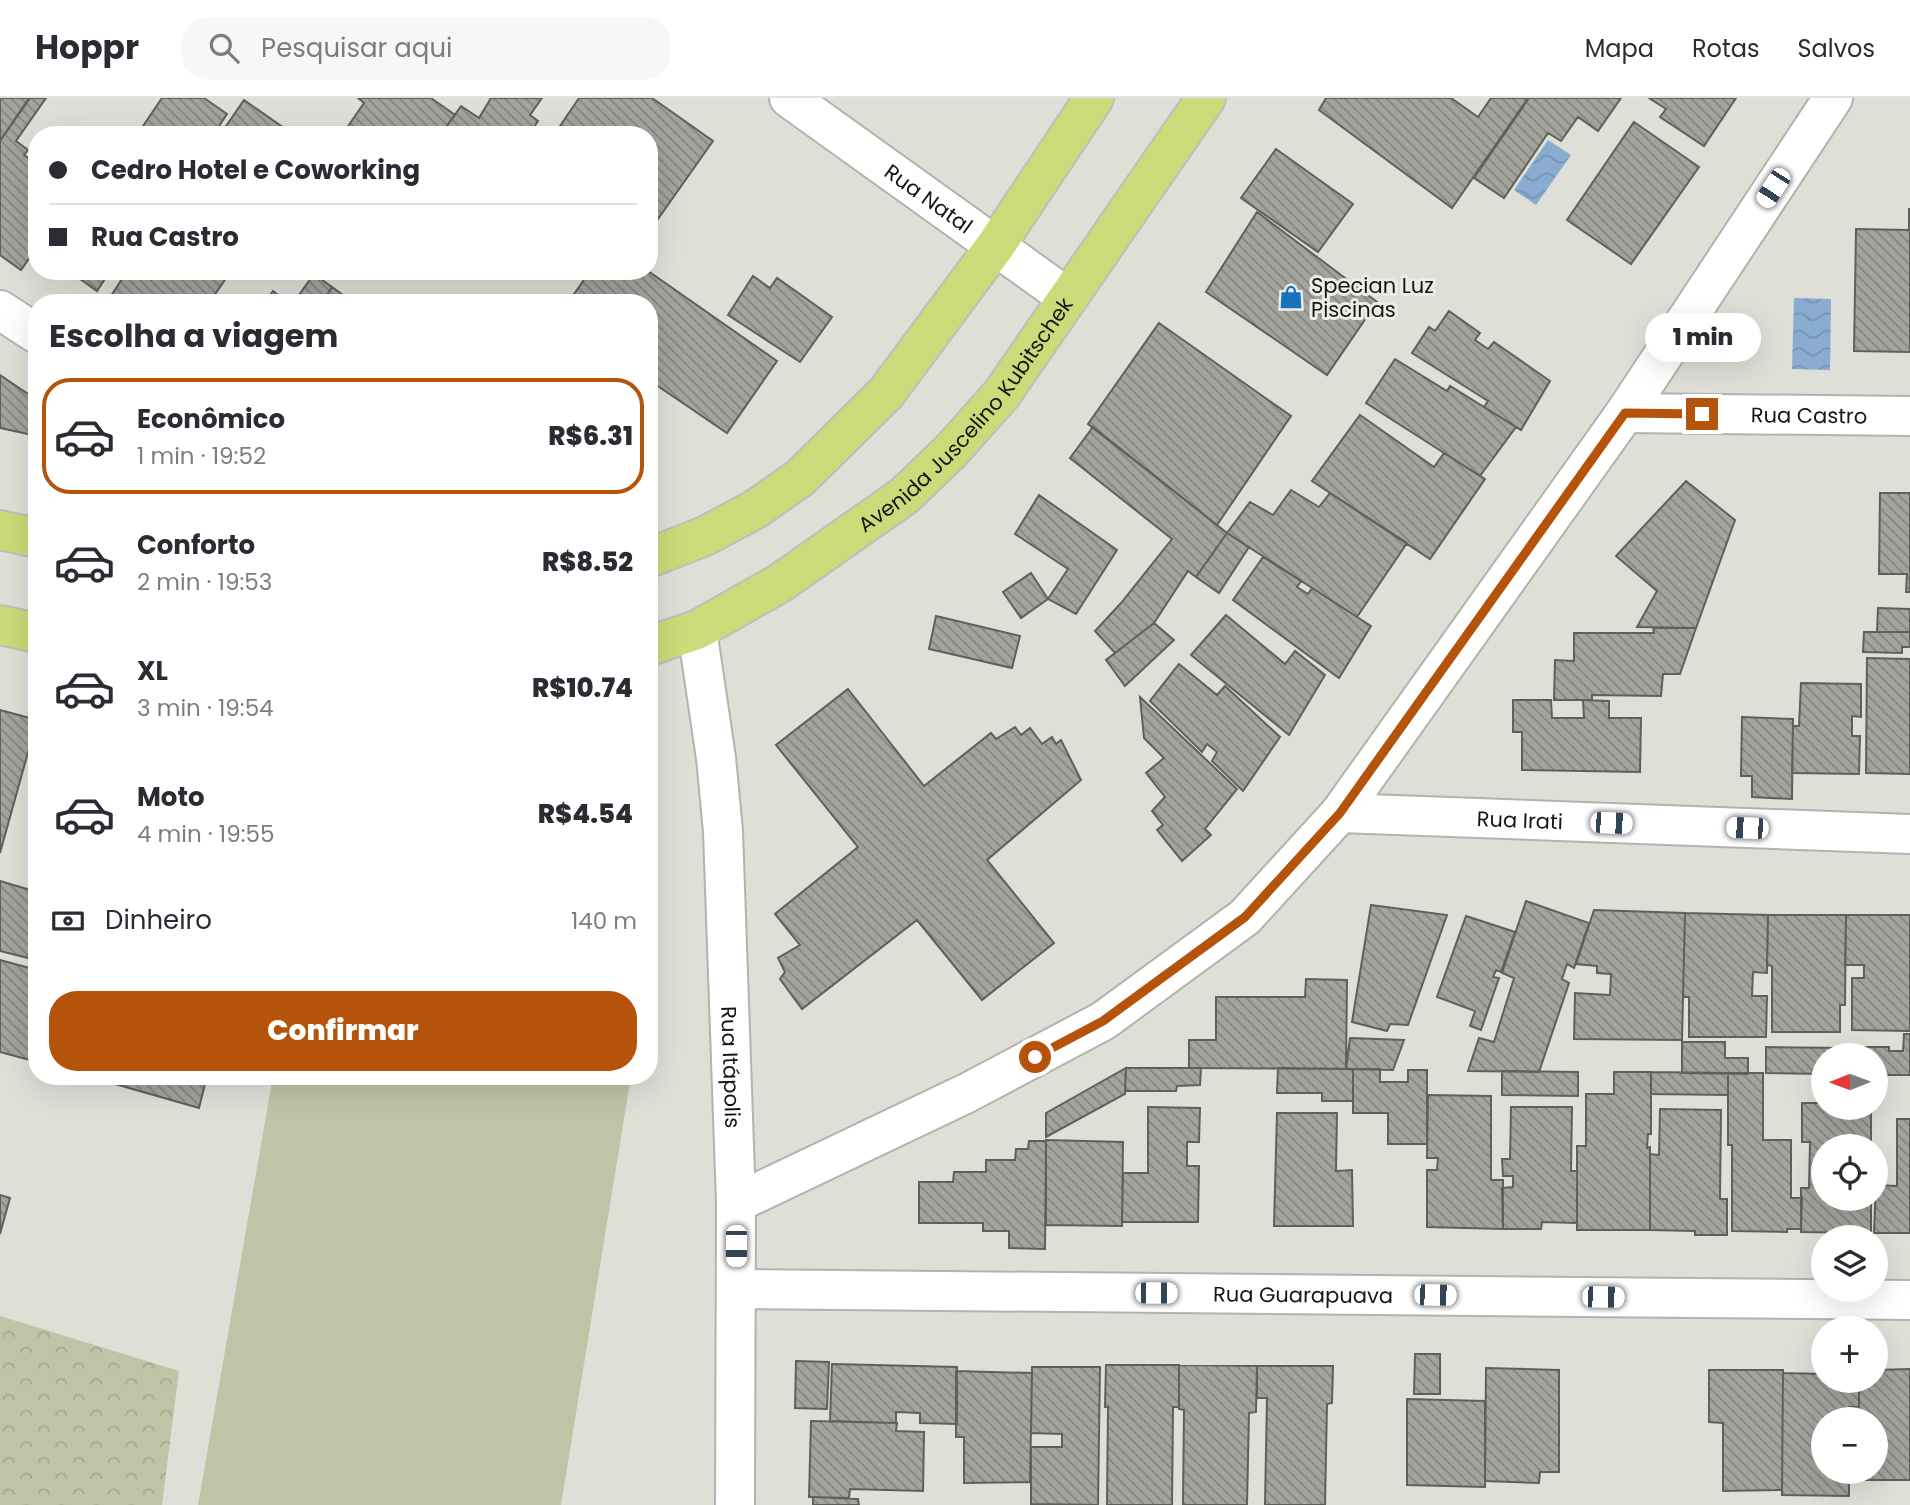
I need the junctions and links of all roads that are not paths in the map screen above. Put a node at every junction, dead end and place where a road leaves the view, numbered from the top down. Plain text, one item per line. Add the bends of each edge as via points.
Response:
1 (789, 98) edge
2 (1094, 98) edge
3 (1206, 98) edge
4 (1833, 98) edge
5 (996, 245) junction
6 (1068, 298) junction
7 (0, 310) edge
8 (28, 328) edge
9 (1625, 413) junction
10 (1910, 416) edge
11 (0, 530) edge
12 (28, 536) edge
13 (658, 554) edge
14 (0, 625) edge
15 (697, 630) junction
16 (28, 631) edge
17 (658, 643) edge
18 (1340, 813) junction
19 (1910, 834) edge
20 (736, 1203) junction
21 (736, 1289) junction
22 (1910, 1300) edge
23 (735, 1505) edge

1 - 5 street, Rua Natal
2 - 5 main road
3 - 6 main road, Avenida Juscelino Kubitschek
4 - 9 street
5 - 6 street, Rua Natal
5 - 13 main road via 886,393 800,478 754,510
6 - 15 main road, Avenida Juscelino Kubitschek via 1001,395 904,496 780,583
7 - 8 street
9 - 10 street, Rua Castro
9 - 18 street
11 - 12 main road
14 - 16 main road
15 - 17 main road, Avenida Juscelino Kubitschek
15 - 20 street, Rua Itápolis via 723,831
18 - 19 street, Rua Irati
18 - 20 street via 1245,917 1103,1021 967,1093
20 - 21 street, Rua Itápolis
21 - 22 street, Rua Guarapuava
21 - 23 street, Rua Itápolis

